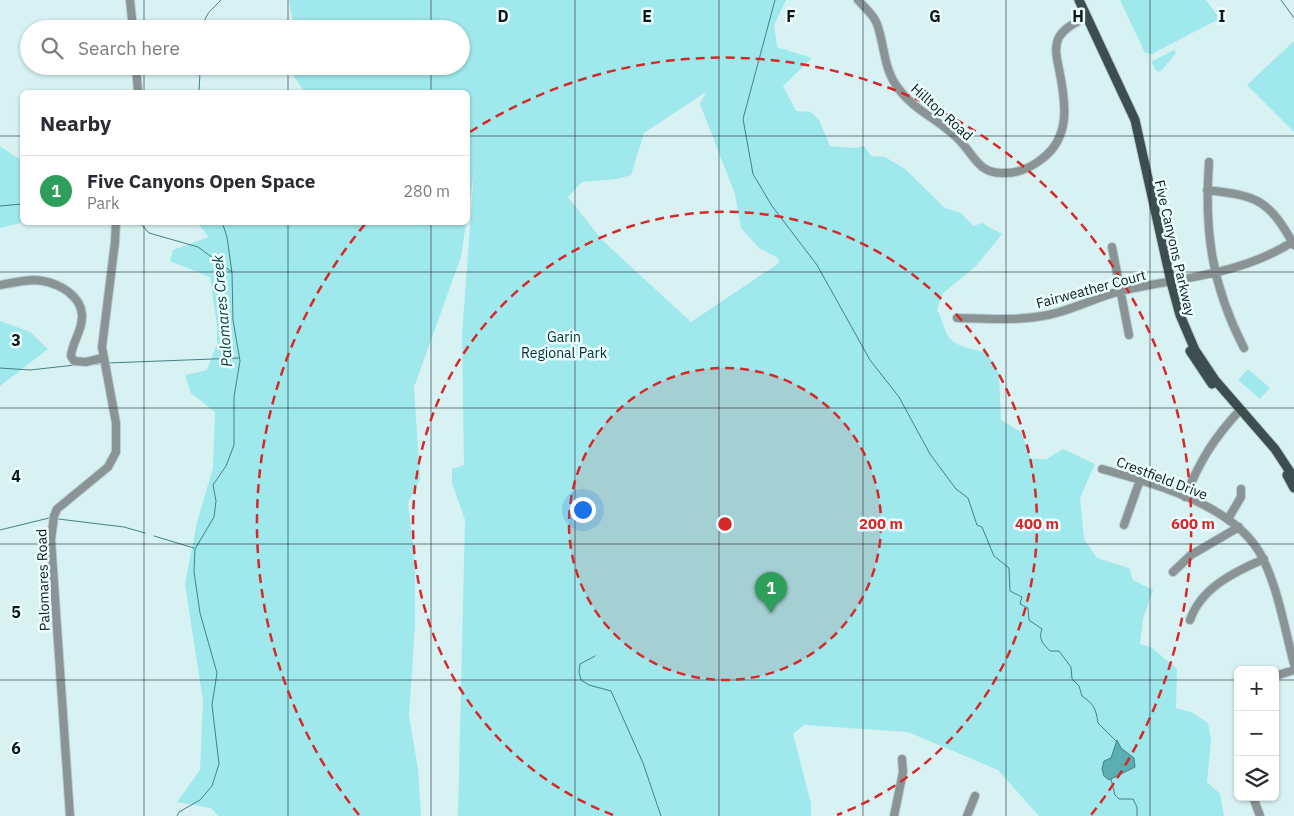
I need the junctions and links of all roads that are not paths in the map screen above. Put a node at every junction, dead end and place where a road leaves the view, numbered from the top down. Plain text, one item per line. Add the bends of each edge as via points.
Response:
1 (130, 0) edge
2 (858, 0) edge
3 (1079, 0) edge
4 (1086, 17) junction
5 (132, 20) edge
6 (137, 75) edge
7 (138, 90) edge
8 (1209, 162) dead end
9 (1207, 190) junction
10 (116, 225) edge
11 (1293, 244) edge
12 (1112, 248) dead end
13 (1215, 272) junction
14 (1168, 282) junction
15 (0, 285) edge
16 (1121, 291) junction
17 (957, 318) dead end
18 (1129, 335) dead end
19 (1244, 348) dead end
20 (102, 358) junction
21 (1238, 412) junction
22 (1102, 469) dead end
23 (1294, 478) edge
24 (1140, 480) junction
25 (1294, 488) edge
26 (1241, 489) dead end
27 (1185, 497) junction
28 (1228, 519) junction
29 (1124, 525) dead end
30 (1239, 528) junction
31 (1264, 559) junction
32 (1173, 572) dead end
33 (1190, 620) dead end
34 (1294, 664) edge
35 (1294, 670) edge
36 (1279, 675) edge
37 (902, 759) dead end
38 (975, 796) dead end
39 (1254, 801) edge
40 (70, 816) edge
41 (894, 816) edge
42 (966, 816) edge
43 (1260, 816) edge

1 - 5 street
2 - 4 street, Hilltop Road via 876,22 882,53 898,88 919,111 962,143 971,158 984,169 997,173 1024,170 1042,160 1056,144 1063,131 1065,113 1056,55 1058,38 1065,29
3 - 4 main road, Five Canyons Parkway
4 - 14 main road, Five Canyons Parkway via 1124,98
6 - 7 street
8 - 9 street
9 - 11 street via 1259,200 1274,212
9 - 13 street via 1207,220
10 - 20 street, Palomares Road
11 - 13 street, Fairweather Court
12 - 16 street
13 - 14 street, Fairweather Court
13 - 19 street via 1228,316
14 - 16 street, Fairweather Court
14 - 21 main road, Five Canyons Parkway via 1175,315 1191,354 1214,387
15 - 20 street via 42,280 71,293 82,315 71,356 74,361 86,362
16 - 17 street, Fairweather Court via 1049,315 1012,319
16 - 18 street
20 - 40 street, Palomares Road via 112,394 116,452 108,467 57,509 51,540
21 - 23 main road, Five Canyons Parkway via 1275,448
21 - 25 main road, Five Canyons Parkway via 1270,448
21 - 27 street via 1205,452
22 - 24 street, Crestfield Drive
24 - 27 street, Crestfield Drive
24 - 29 street
26 - 28 street via 1241,497
27 - 28 street, Crestfield Drive
28 - 30 street, Crestfield Drive
30 - 31 street, Crestfield Drive
30 - 32 street via 1191,555
31 - 33 street via 1216,584 1194,607
31 - 34 street, Crestfield Drive
35 - 36 street
37 - 41 street via 903,772
38 - 42 street
39 - 43 street

